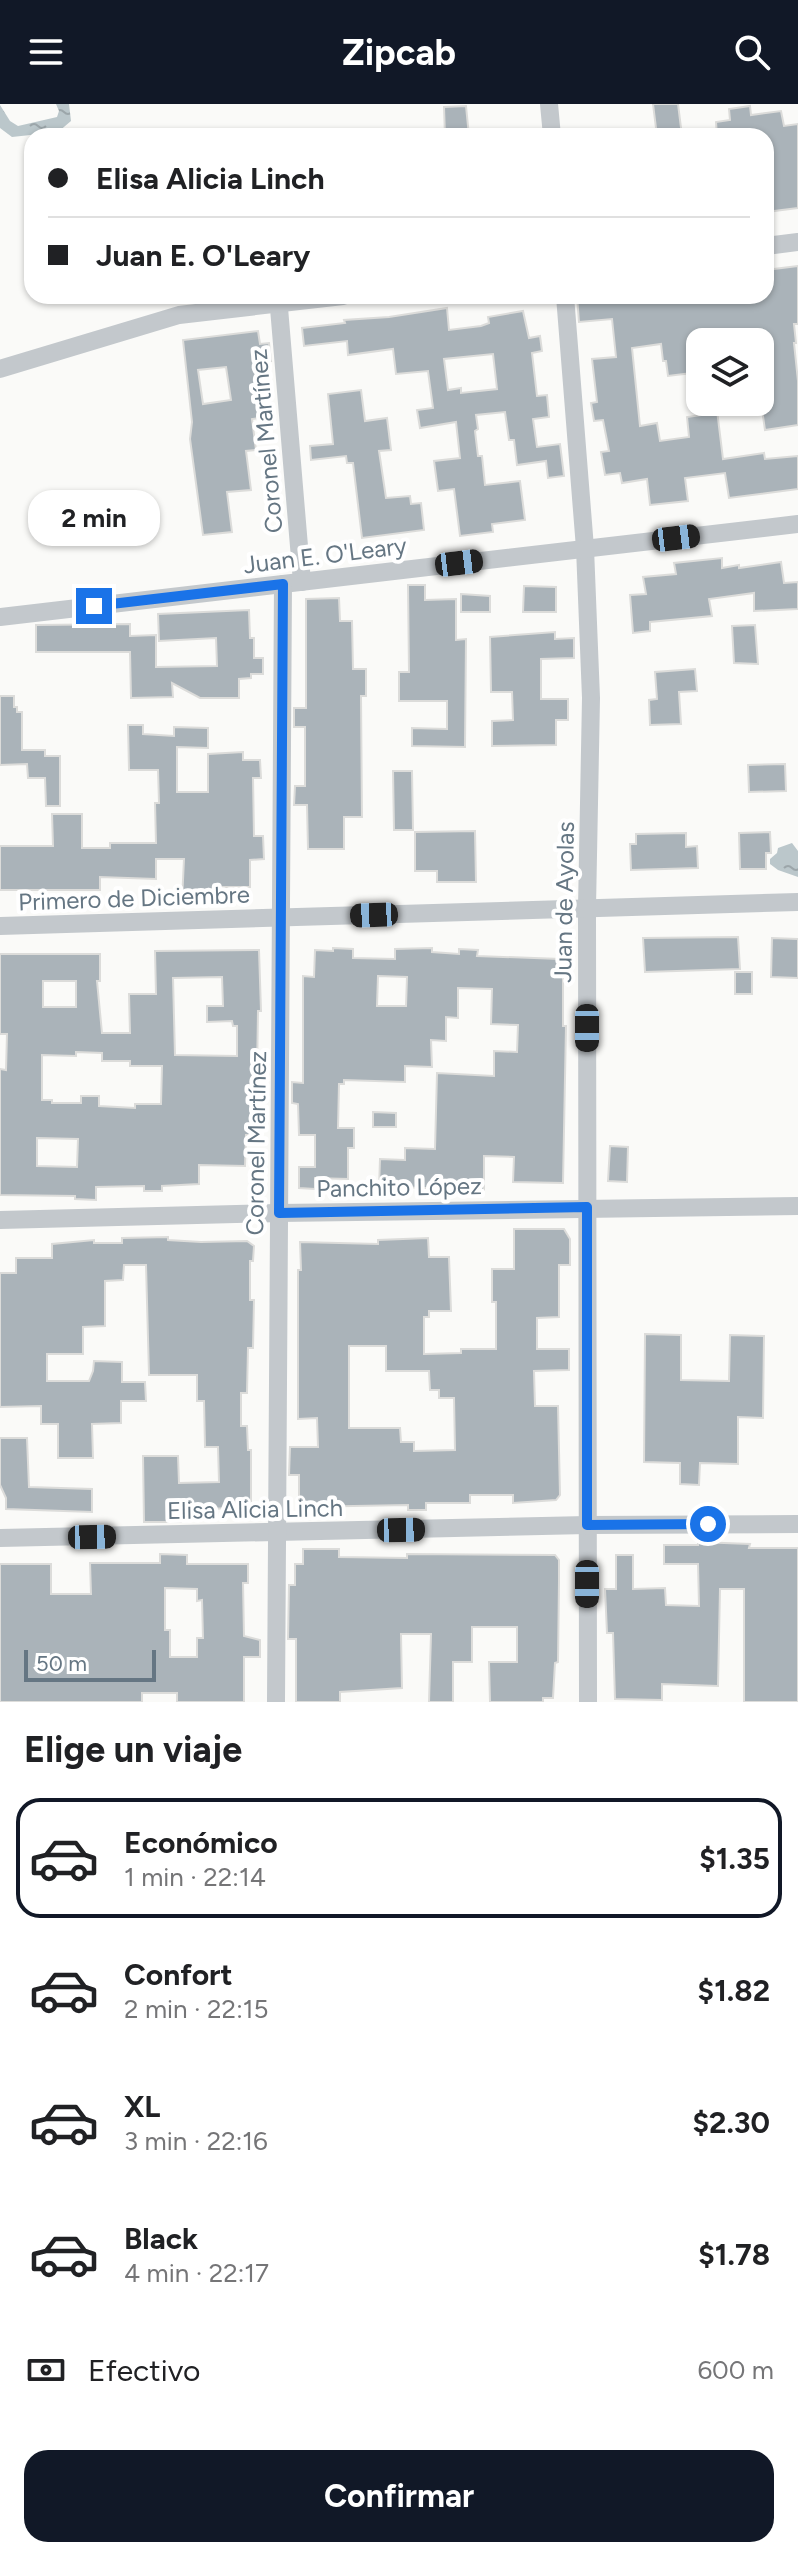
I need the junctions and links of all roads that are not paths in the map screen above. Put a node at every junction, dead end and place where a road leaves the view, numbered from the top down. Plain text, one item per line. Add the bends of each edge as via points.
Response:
1 (549, 104) edge
2 (551, 128) edge
3 (798, 242) edge
4 (774, 245) edge
5 (252, 304) edge
6 (278, 304) edge
7 (566, 304) edge
8 (0, 369) edge
9 (798, 524) edge
10 (585, 548) junction
11 (292, 583) junction
12 (0, 617) edge
13 (798, 902) edge
14 (587, 908) junction
15 (283, 918) junction
16 (0, 926) edge
17 (798, 1206) edge
18 (587, 1207) junction
19 (279, 1213) junction
20 (0, 1220) edge
21 (798, 1524) edge
22 (587, 1525) junction
23 (277, 1533) junction
24 (0, 1538) edge
25 (276, 1702) edge
26 (588, 1702) edge

1 - 2 street
3 - 4 street
5 - 8 street via 179,315
6 - 11 street, Coronel Martínez
7 - 10 street, Juan de Ayolas
9 - 10 street, Juan E. O'Leary
10 - 11 street, Juan E. O'Leary
10 - 14 street, Juan de Ayolas via 591,698
11 - 12 street, Juan E. O'Leary
11 - 15 street, Coronel Martínez
13 - 14 street, Primero de Diciembre
14 - 15 street, Primero de Diciembre
14 - 18 street, Juan de Ayolas
15 - 16 street, Primero de Diciembre
15 - 19 street, Coronel Martínez
17 - 18 street, Panchito López
18 - 19 street, Panchito López
18 - 22 street, Juan de Ayolas
19 - 20 street, Panchito López
19 - 23 street, Coronel Martínez
21 - 22 street, Elisa Alicia Linch
22 - 23 street, Elisa Alicia Linch
22 - 26 street, Juan de Ayolas
23 - 24 street, Elisa Alicia Linch
23 - 25 street, Coronel Martínez

